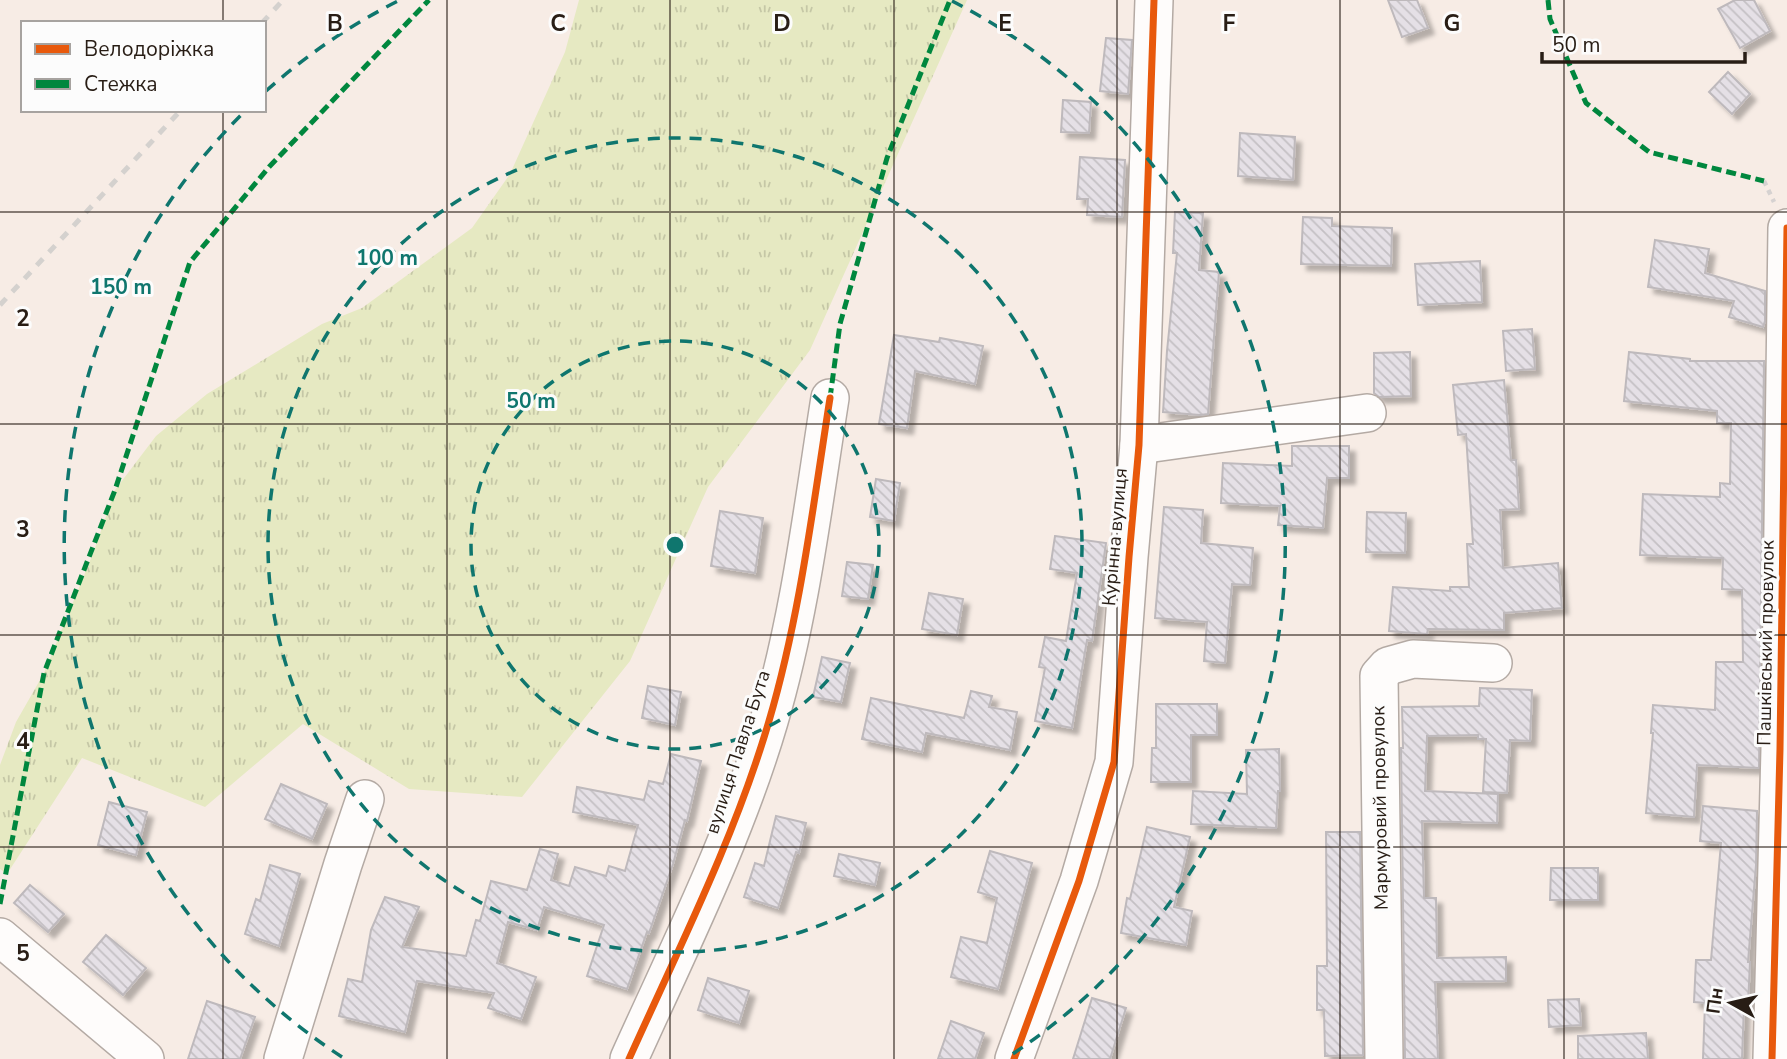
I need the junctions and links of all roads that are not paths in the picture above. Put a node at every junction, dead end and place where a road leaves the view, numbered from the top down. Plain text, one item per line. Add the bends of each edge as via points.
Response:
1 (1154, 0) edge
2 (1787, 228) edge
3 (830, 398) dead end
4 (1367, 413) dead end
5 (1139, 445) junction
6 (1493, 663) dead end
7 (365, 799) dead end
8 (0, 937) edge
9 (145, 1059) edge
10 (283, 1059) edge
11 (629, 1059) edge
12 (1014, 1059) edge
13 (1384, 1059) edge
14 (1772, 1059) edge

1 - 5 street, Курінна вулиця
2 - 14 street, Пашківський провулок
3 - 11 street, вулиця Павла Бута via 798,599 769,721 728,838
4 - 5 street
5 - 12 street, Курінна вулиця via 1114,762 1079,881
6 - 13 street, Мармуровий провулок via 1413,659 1388,666 1379,676
7 - 10 street
8 - 9 street

